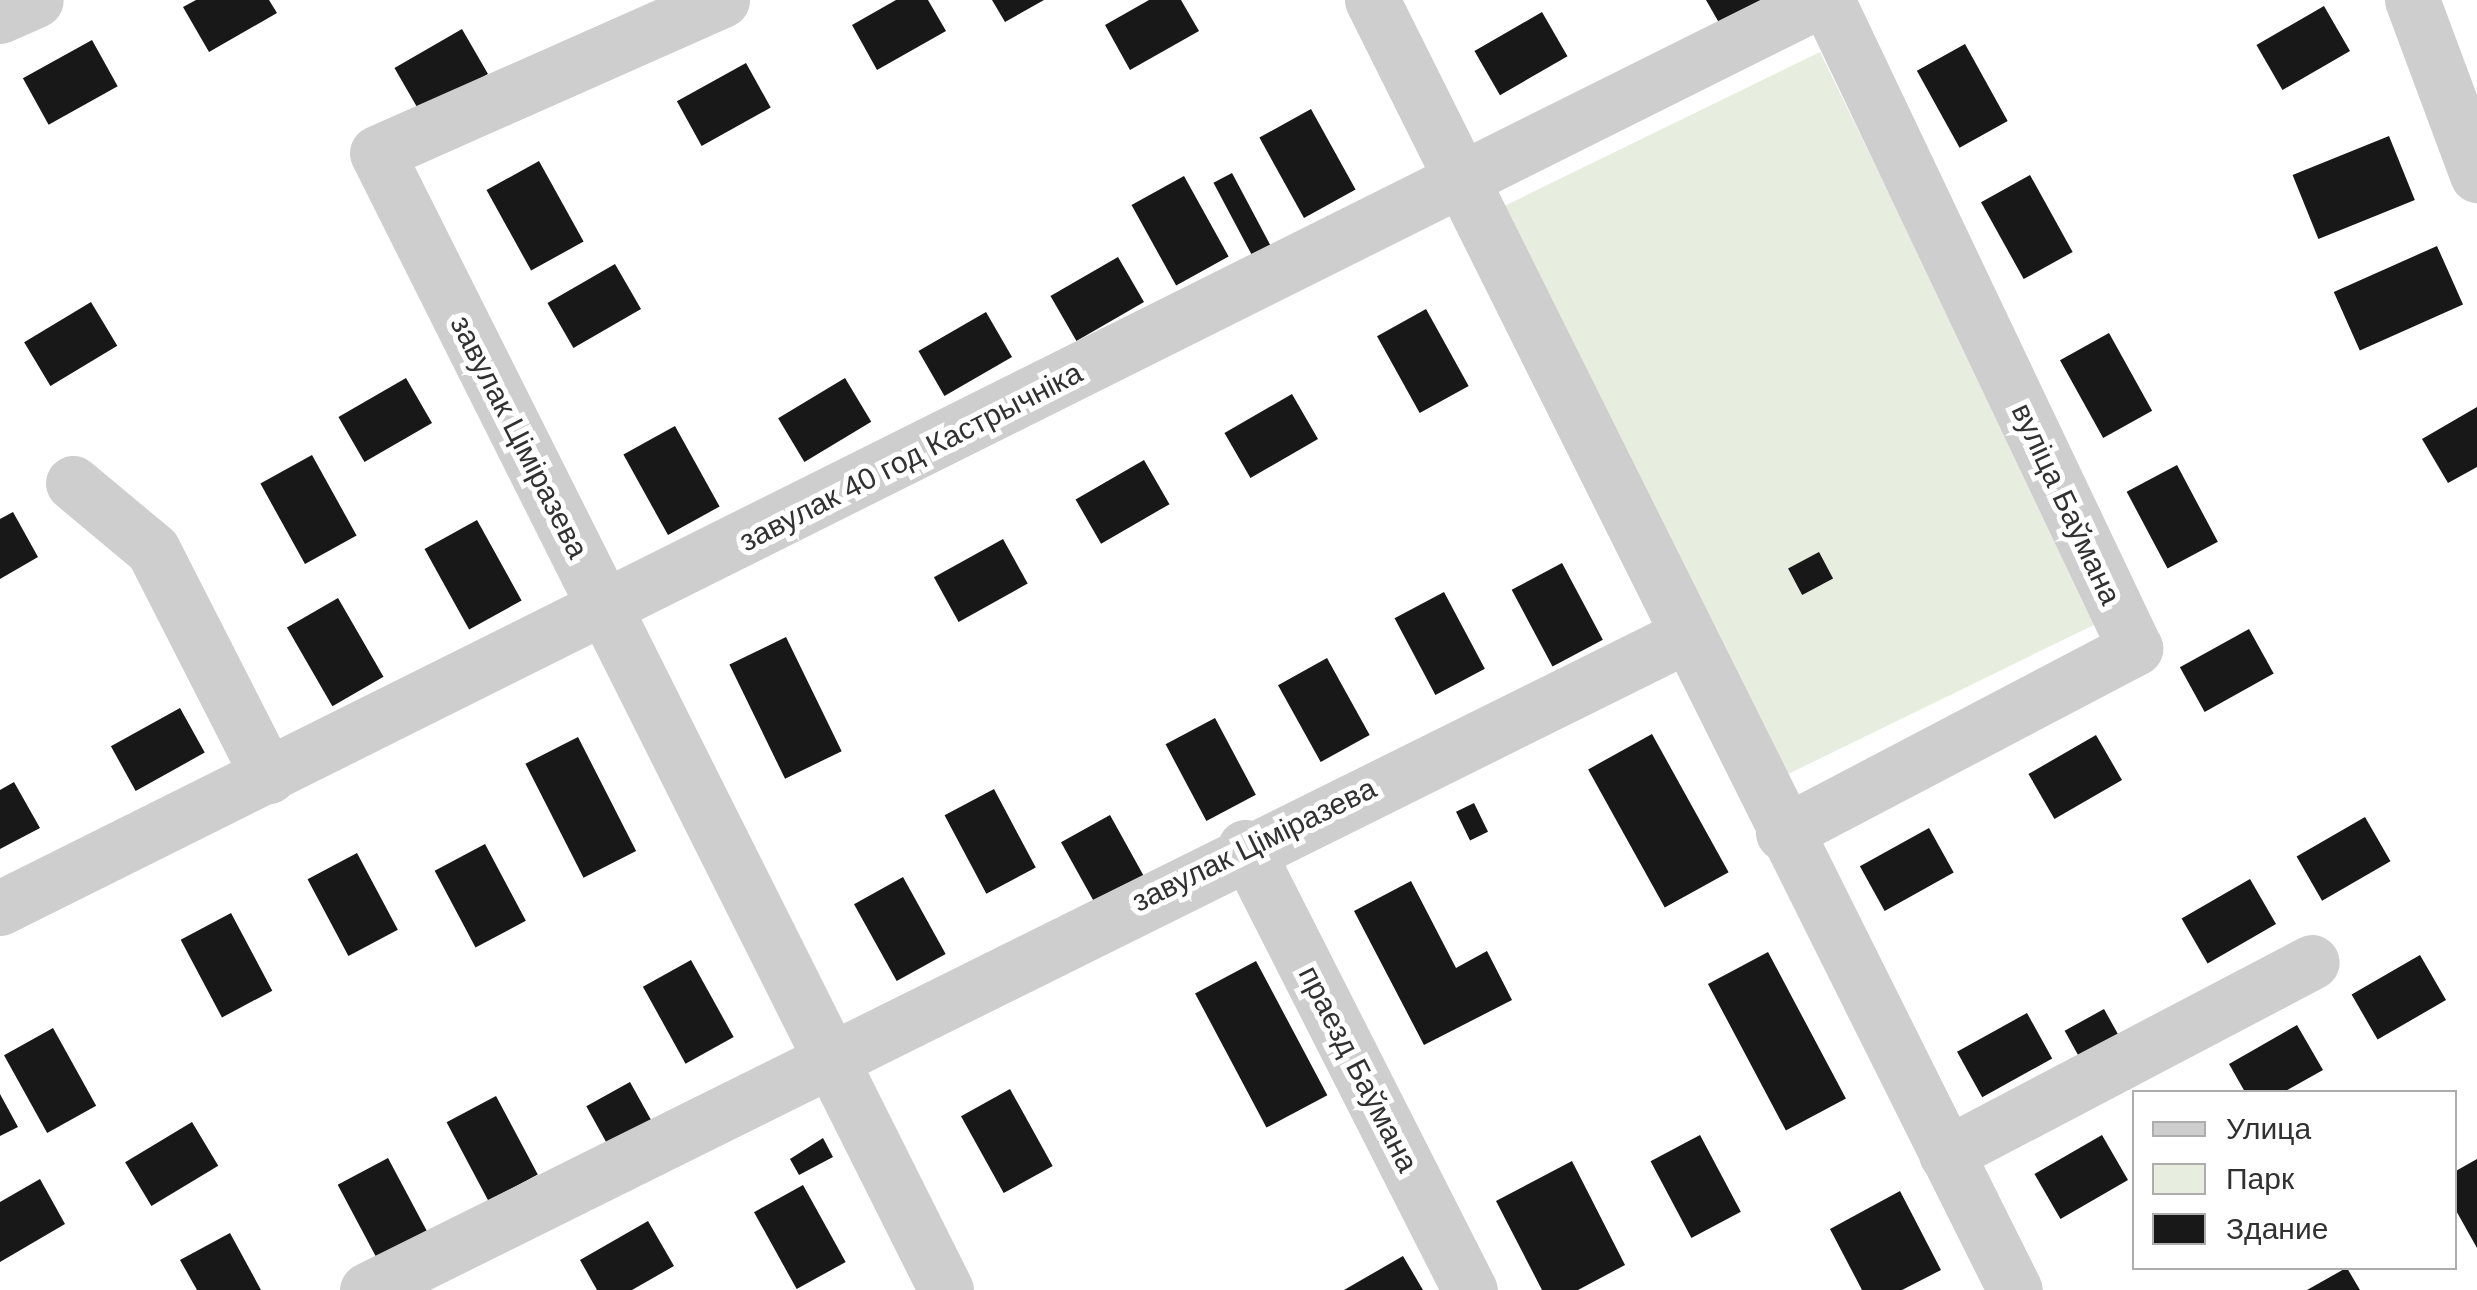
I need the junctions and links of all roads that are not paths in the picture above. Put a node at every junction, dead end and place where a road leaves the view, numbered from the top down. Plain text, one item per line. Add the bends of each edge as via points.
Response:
1 (36, 0) edge
2 (722, 0) edge
3 (1372, 0) edge
4 (1824, 0) edge
5 (2412, 0) edge
6 (0, 16) edge
7 (2477, 175) edge
8 (1460, 182) junction
9 (72, 483) dead end
10 (605, 610) junction
11 (1684, 637) junction
12 (268, 776) junction
13 (1783, 832) junction
14 (1245, 847) junction
15 (0, 908) edge
16 (2312, 962) dead end
17 (828, 1058) junction
18 (1946, 1154) junction
19 (367, 1290) edge
20 (946, 1290) edge
21 (1470, 1290) edge
22 (2015, 1290) edge

1 - 6 street
2 - 10 street, завулак Ціміразева via 377,152
3 - 8 street
4 - 8 street, завулак 40 год Кастрычніка
4 - 13 street, вуліца Баўмана via 2135,648
5 - 7 street
8 - 10 street, завулак 40 год Кастрычніка
8 - 11 street
9 - 12 street via 154,550
10 - 12 street, завулак 40 год Кастрычніка
10 - 17 street, завулак Ціміразева
11 - 13 street
11 - 14 street, завулак Ціміразева
12 - 15 street, завулак 40 год Кастрычніка
13 - 18 street
14 - 17 street, завулак Ціміразева
14 - 21 street, праезд Баўмана
16 - 18 street
17 - 19 street, завулак Ціміразева
17 - 20 street, завулак Ціміразева
18 - 22 street

